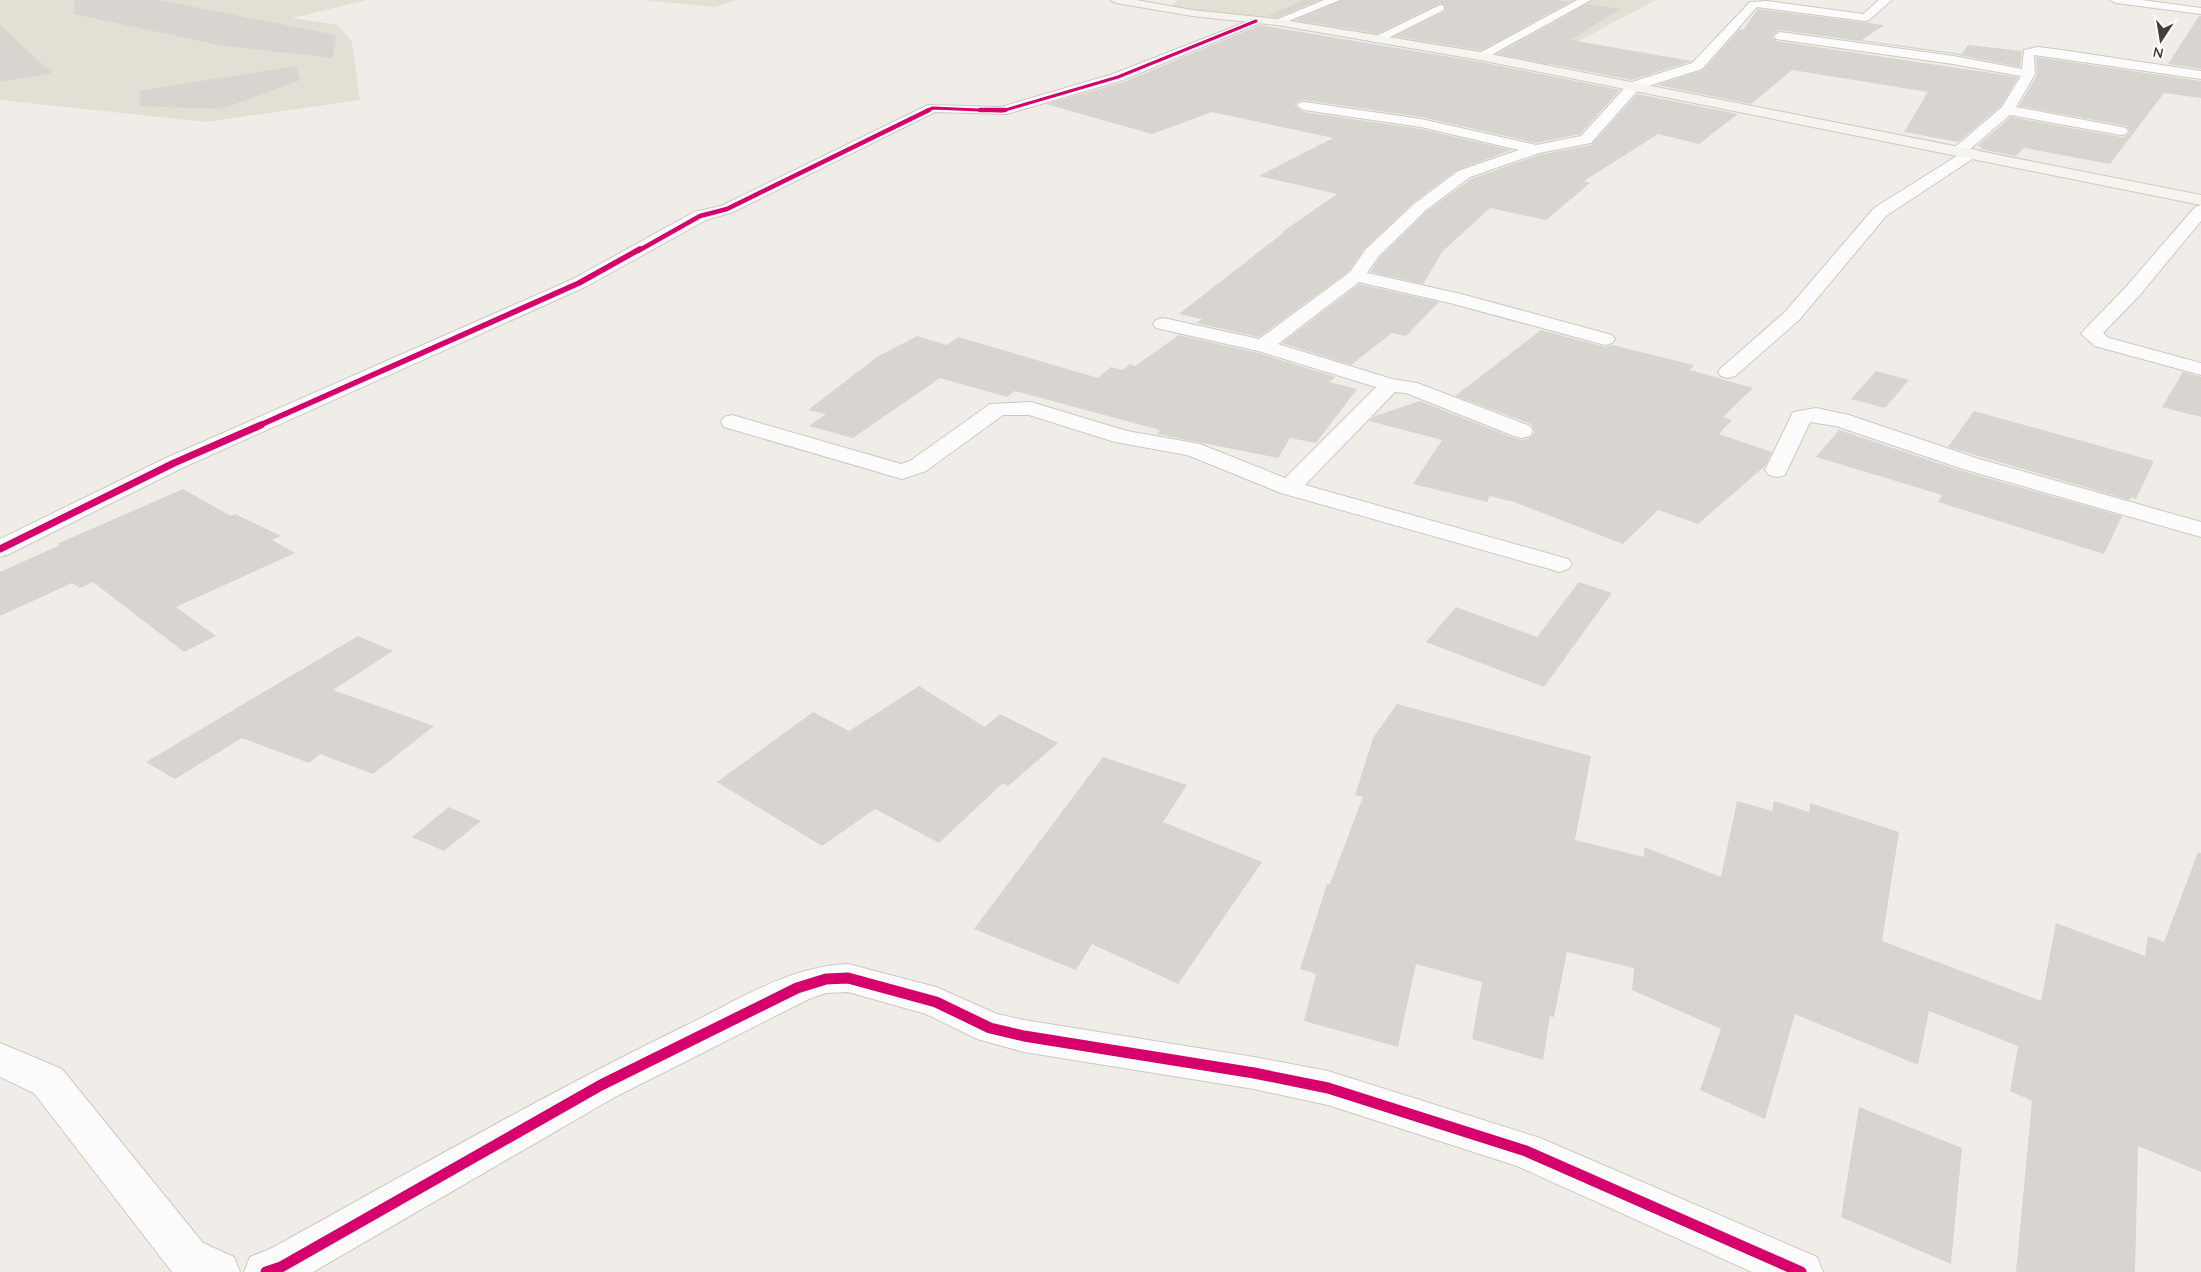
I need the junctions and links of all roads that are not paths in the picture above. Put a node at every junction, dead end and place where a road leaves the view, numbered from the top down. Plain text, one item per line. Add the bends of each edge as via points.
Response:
1 (1116, 0) edge
2 (1334, 0) edge
3 (1585, 0) edge
4 (1886, 0) edge
5 (2116, 0) edge
6 (1440, 8) dead end
7 (2201, 11) edge
8 (1256, 21) junction
9 (1277, 22) junction
10 (1780, 36) dead end
11 (1376, 39) junction
12 (1480, 56) junction
13 (2029, 74) junction
14 (2201, 75) edge
15 (1634, 86) junction
16 (1304, 106) dead end
17 (2007, 110) junction
18 (2121, 131) dead end
19 (1536, 149) junction
20 (1966, 152) junction
21 (2201, 200) edge
22 (2201, 210) edge
23 (1356, 276) junction
24 (1164, 324) dead end
25 (1605, 338) dead end
26 (1263, 346) junction
27 (2201, 369) edge
28 (1728, 372) dead end
29 (1390, 385) junction
30 (732, 422) dead end
31 (1522, 431) dead end
32 (1777, 470) dead end
33 (1289, 488) junction
34 (2201, 530) edge
35 (0, 549) edge
36 (1559, 564) dead end
37 (0, 1059) edge
38 (218, 1272) edge
39 (266, 1272) edge
40 (1801, 1272) edge

1 - 8 street
2 - 9 street
3 - 12 street
4 - 15 street via 1865,18 1754,4 1697,66
5 - 7 street
6 - 11 street
8 - 9 street
8 - 35 street via 1118,76 1002,111 933,108 727,209 700,216 579,283 174,463
9 - 11 street
10 - 13 street
11 - 12 street
12 - 15 street
13 - 14 street via 2028,53 2037,51
13 - 17 street
15 - 19 street via 1586,140
15 - 20 street
16 - 19 street via 1421,123
17 - 18 street
17 - 20 street
19 - 23 street via 1464,174 1420,207 1372,253
20 - 21 street
20 - 28 street via 1880,212 1792,316
22 - 27 street via 2092,334 2102,342
23 - 25 street
23 - 26 street
24 - 26 street
26 - 29 street
29 - 31 street via 1410,387
29 - 33 street
30 - 33 street via 902,472 918,466 998,409 1031,408 1123,437 1192,449
32 - 34 street via 1801,417 1816,416 1841,420 1971,464
33 - 36 street
37 - 38 street via 48,1081 188,1258
39 - 40 street via 281,1267 601,1085 797,988 826,979 848,978 936,1002 990,1028 1057,1044 1254,1073 1328,1088 1526,1151

